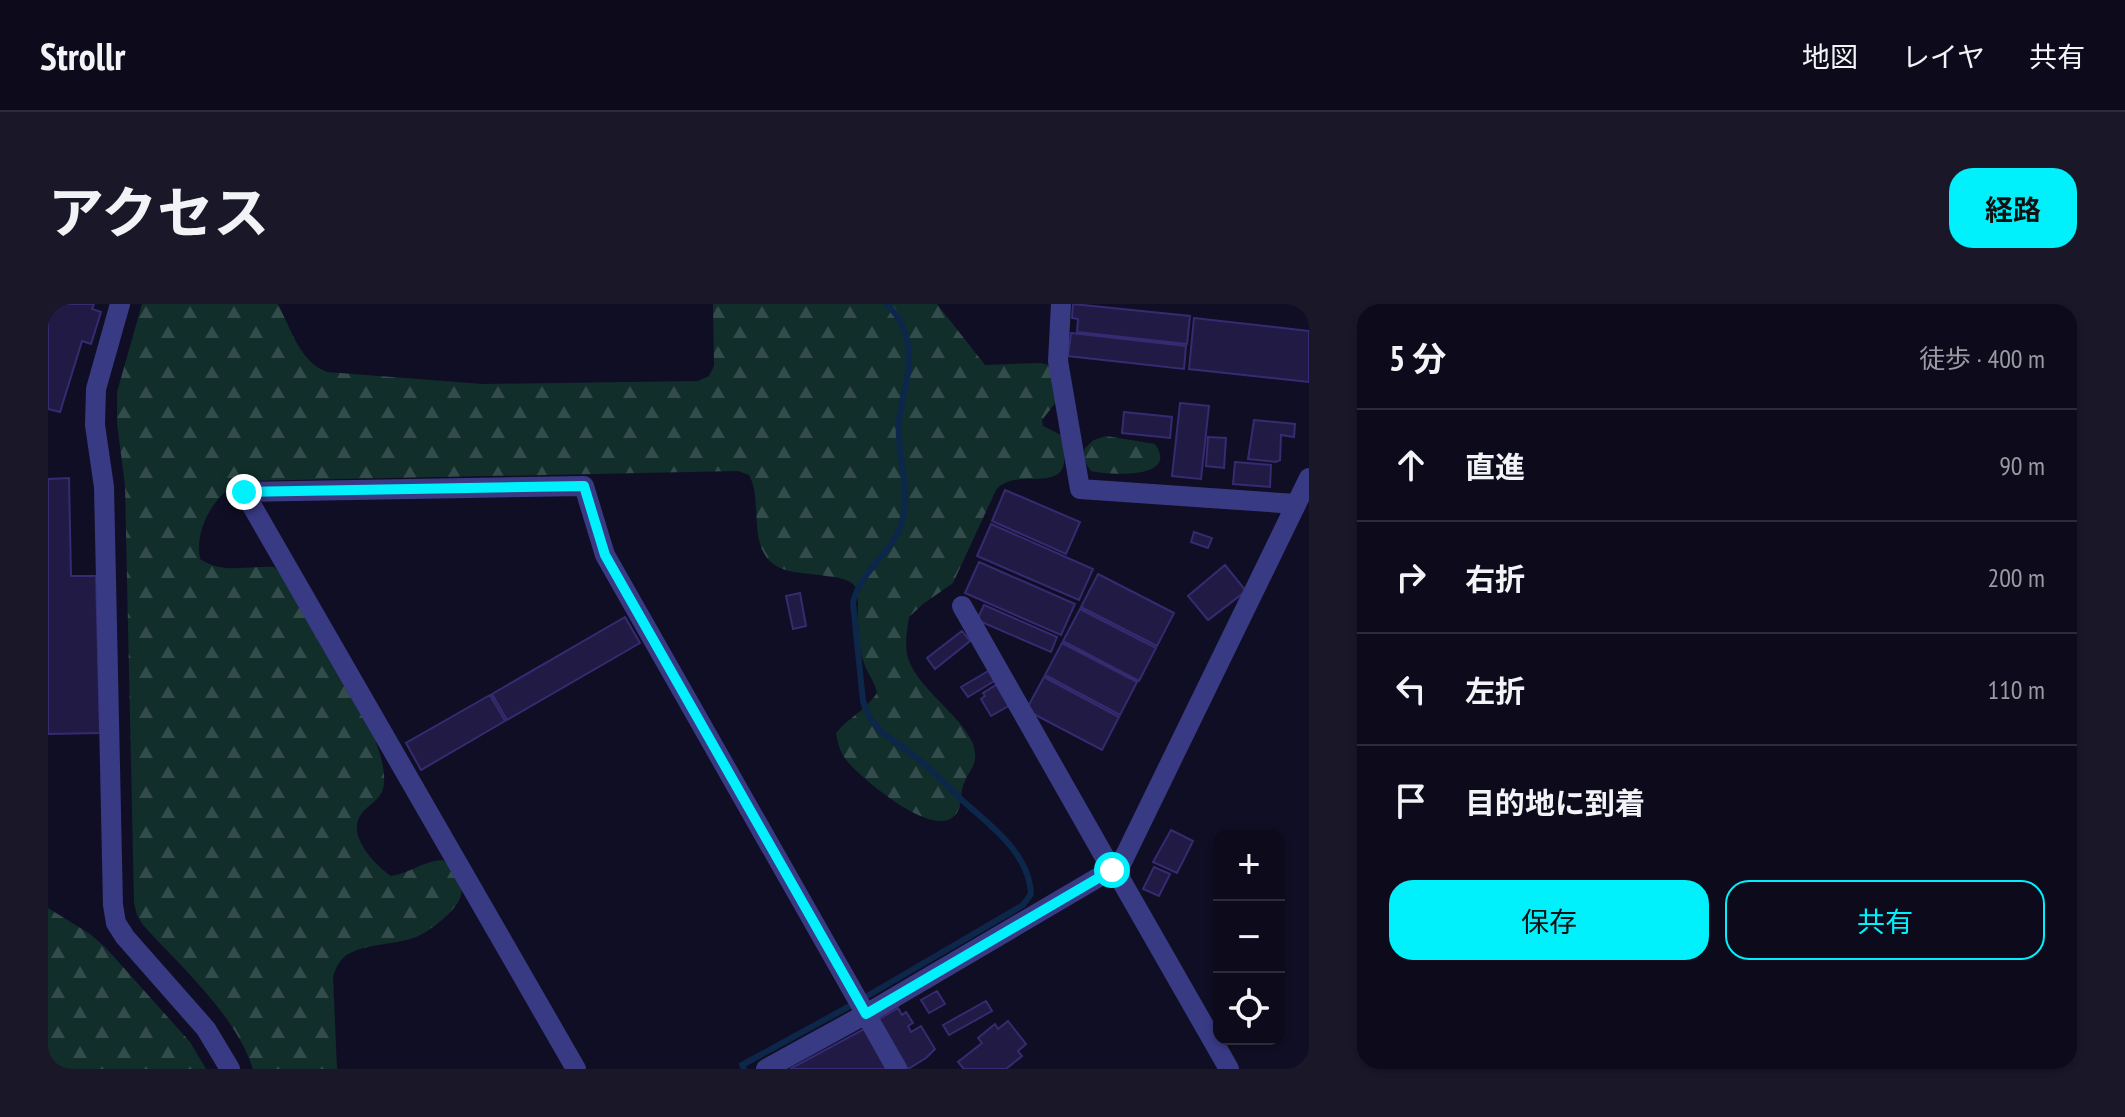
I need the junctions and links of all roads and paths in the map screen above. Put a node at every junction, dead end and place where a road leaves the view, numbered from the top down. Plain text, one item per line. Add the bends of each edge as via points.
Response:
1 (120, 304) edge
2 (1061, 304) edge
3 (1309, 478) edge
4 (1296, 504) junction
5 (962, 606) dead end
6 (1113, 869) junction
7 (866, 1014) junction
8 (230, 1069) edge
9 (576, 1069) edge
10 (766, 1069) edge
11 (897, 1069) edge
12 (1229, 1069) edge

1 - 8 street via 96,389 95,425 104,487 113,905 125,937 206,1029
2 - 4 street via 1058,361 1080,489
3 - 4 street
4 - 6 street via 1121,864
5 - 6 street
6 - 7 street
6 - 12 street
7 - 9 street via 605,555 584,486 244,492
7 - 10 street
7 - 11 street

